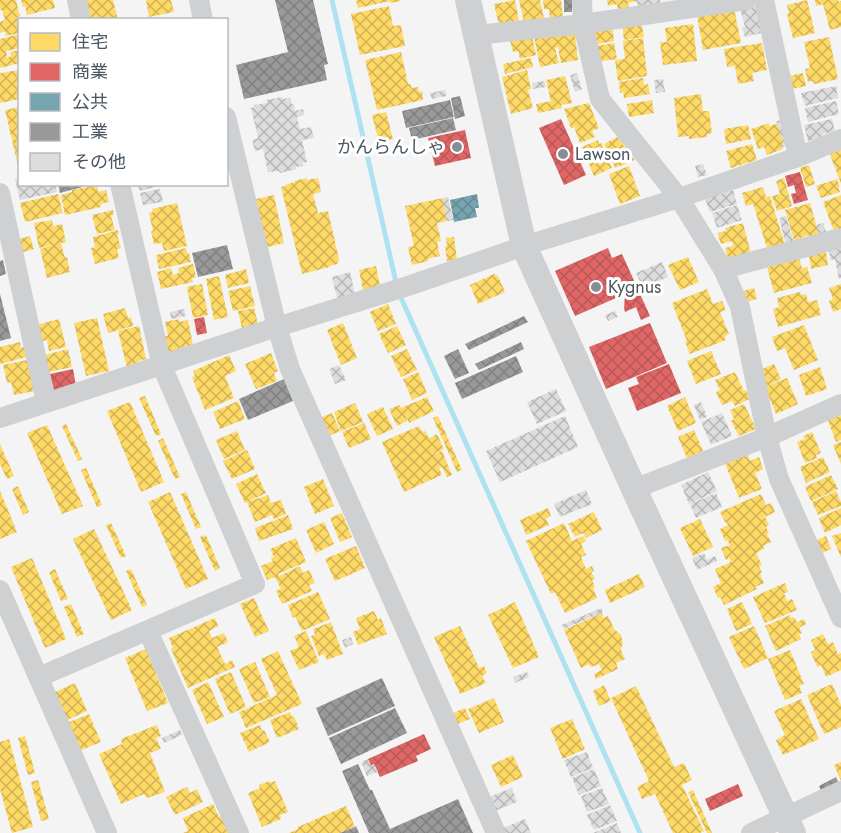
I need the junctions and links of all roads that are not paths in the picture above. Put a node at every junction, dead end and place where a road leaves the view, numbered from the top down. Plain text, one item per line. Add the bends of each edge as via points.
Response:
1 (77, 0) edge
2 (199, 0) edge
3 (468, 0) edge
4 (582, 0) edge
5 (746, 0) edge
6 (764, 0) edge
7 (81, 18) edge
8 (203, 18) edge
9 (583, 24) junction
10 (476, 35) junction
11 (228, 125) edge
12 (841, 139) edge
13 (798, 157) junction
14 (120, 186) edge
15 (0, 193) edge
16 (680, 198) junction
17 (841, 238) edge
18 (524, 246) junction
19 (723, 269) junction
20 (277, 327) junction
21 (162, 366) junction
22 (46, 402) junction
23 (841, 404) edge
24 (0, 418) edge
25 (767, 437) junction
26 (634, 489) junction
27 (0, 590) edge
28 (838, 605) edge
29 (148, 630) junction
30 (39, 677) junction
31 (841, 791) edge
32 (789, 825) edge
33 (107, 833) edge
34 (239, 833) edge
35 (496, 833) edge
36 (751, 833) edge

1 - 7 street
2 - 8 street
3 - 10 street
4 - 9 street
5 - 9 street
6 - 13 street
9 - 10 street
9 - 16 street via 600,99
10 - 18 street
11 - 20 street
12 - 13 street
13 - 16 street
14 - 21 street
15 - 22 street
16 - 18 street
16 - 19 street
17 - 19 street
18 - 20 street
18 - 26 street
19 - 25 street via 740,307
20 - 21 street
20 - 35 street via 290,369
21 - 22 street
21 - 29 street via 255,584
22 - 24 street
23 - 25 street
25 - 26 street
25 - 28 street via 779,479
26 - 32 street
27 - 30 street
29 - 30 street
29 - 34 street
30 - 33 street
31 - 32 street
32 - 36 street

